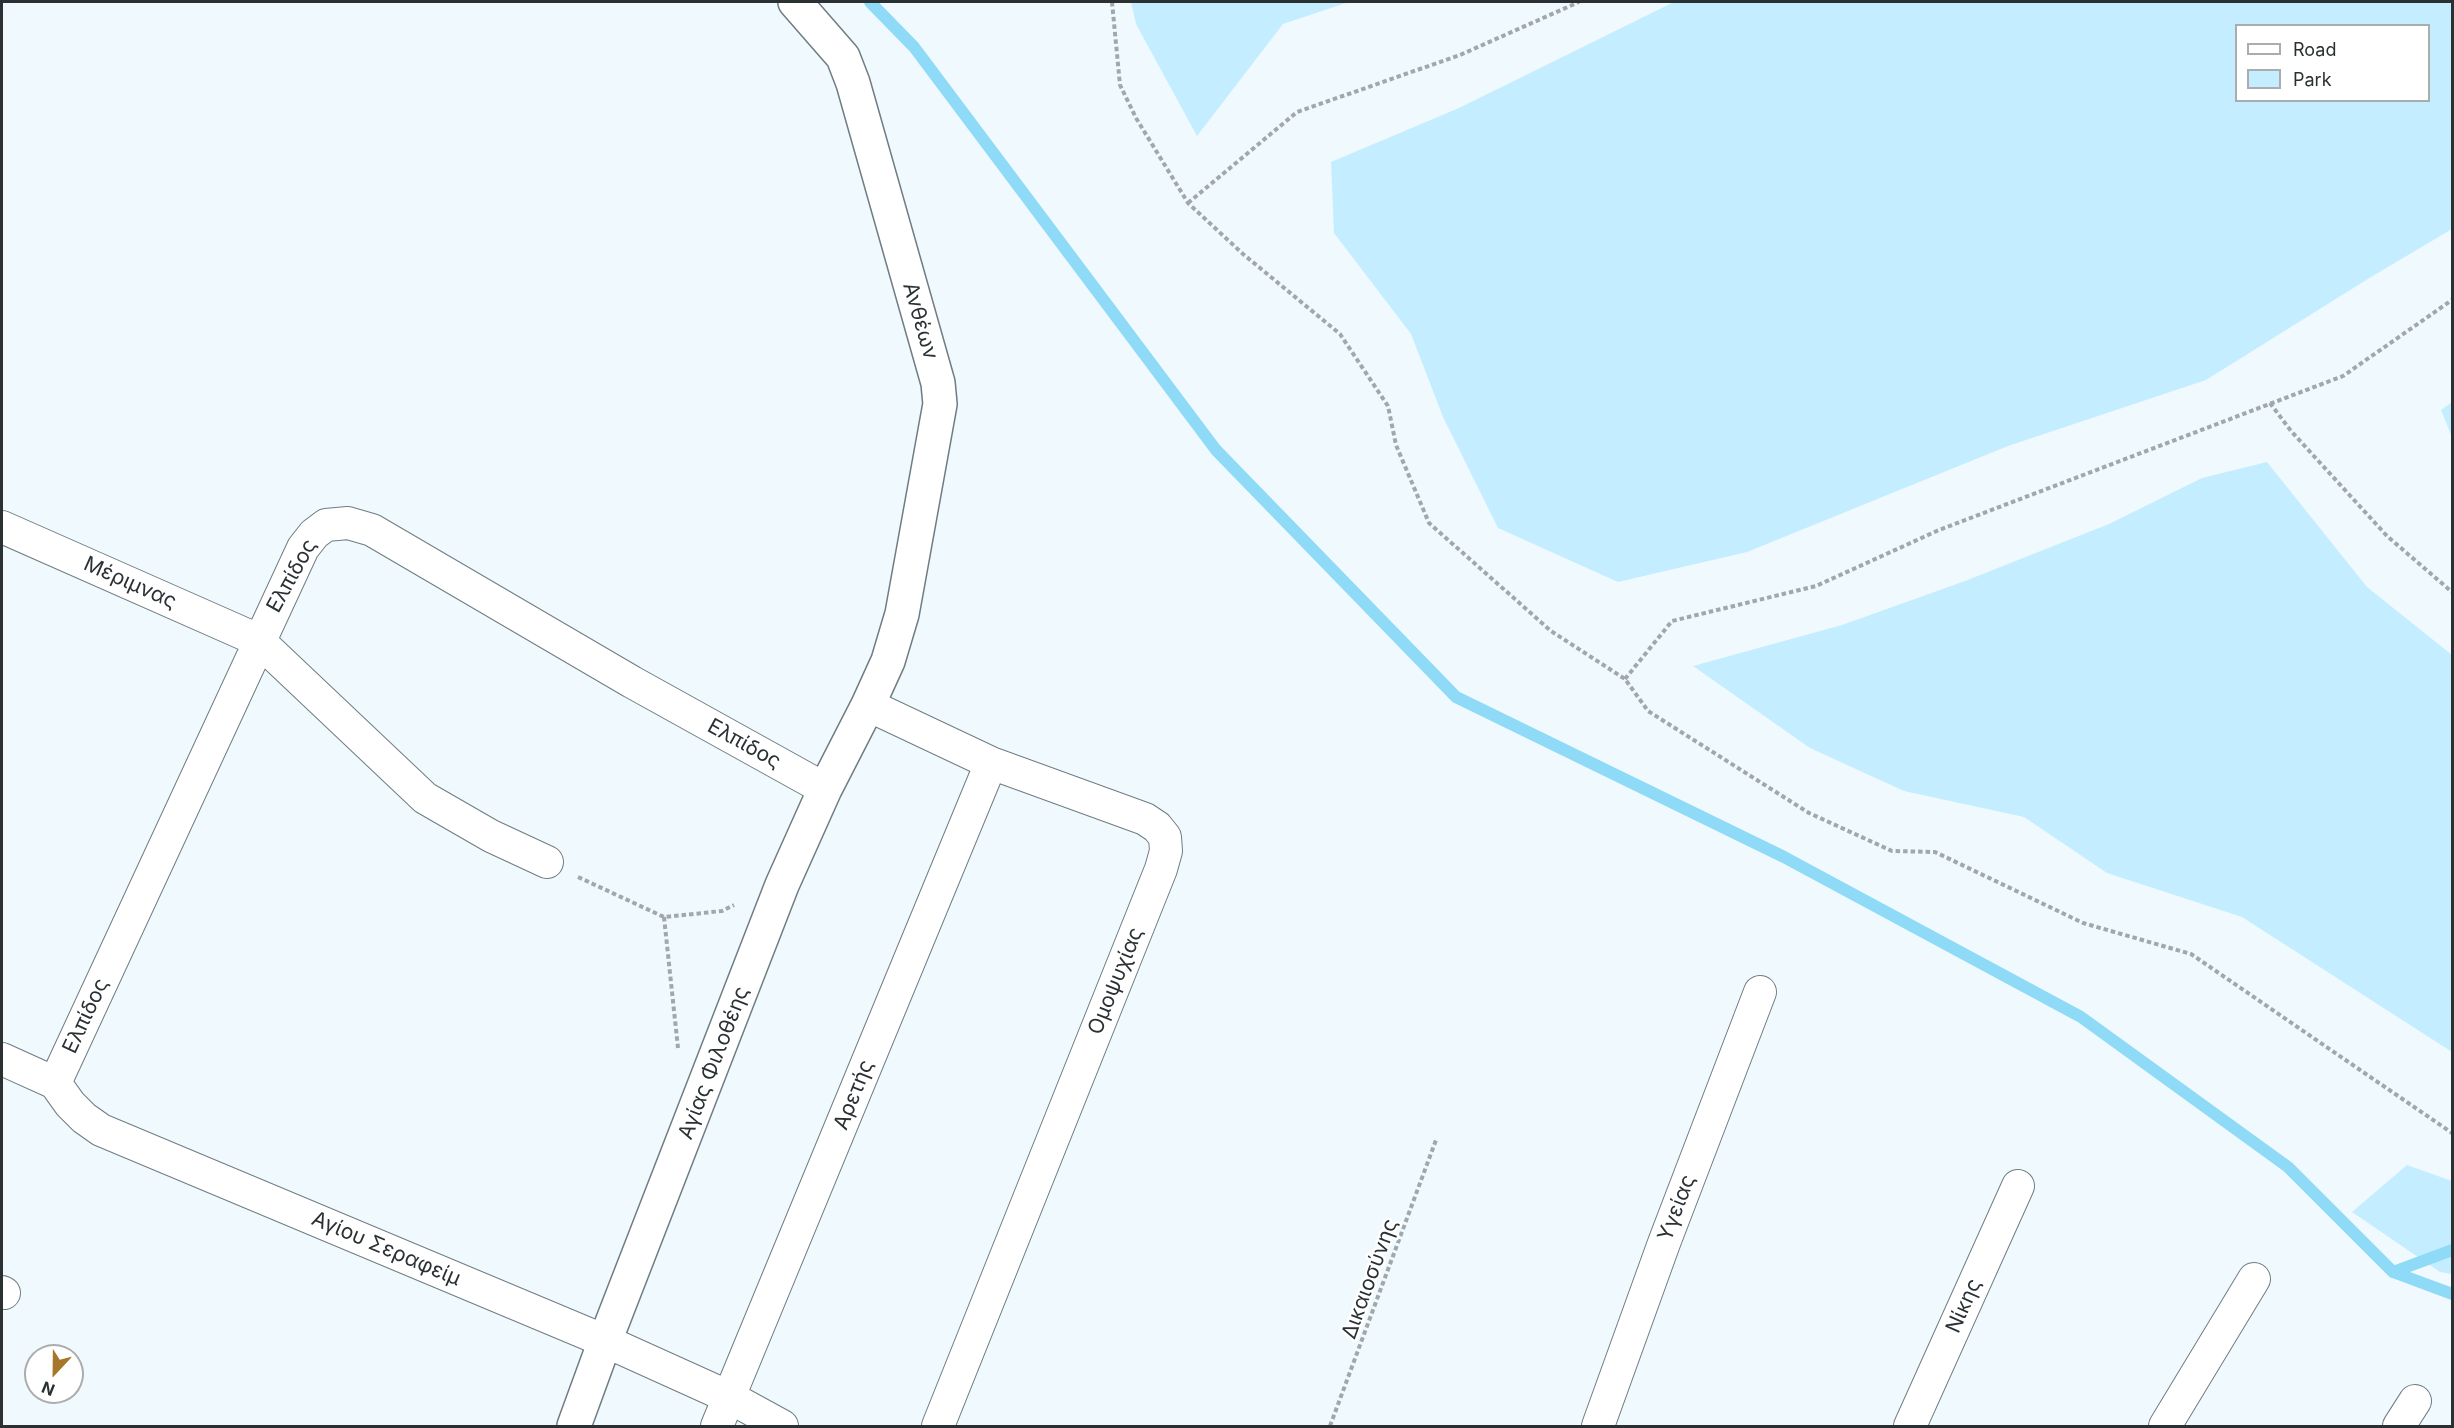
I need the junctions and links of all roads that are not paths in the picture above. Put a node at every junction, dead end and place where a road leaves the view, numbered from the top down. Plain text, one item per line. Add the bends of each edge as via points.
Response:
1 (795, 2) edge
2 (2, 527) edge
3 (258, 640) junction
4 (868, 705) junction
5 (991, 764) junction
6 (825, 789) junction
7 (547, 862) road end
8 (1760, 992) dead end
9 (2, 1059) edge
10 (56, 1083) junction
11 (2018, 1186) dead end
12 (2254, 1279) dead end
13 (605, 1341) junction
14 (729, 1397) junction
15 (574, 1426) edge
16 (717, 1426) edge
17 (782, 1426) edge
18 (938, 1426) edge
19 (1598, 1426) edge
20 (1910, 1426) edge
21 (2165, 1426) edge

1 - 4 street, Ανθέων via 843,57 853,83 938,383 940,404 902,614 888,661
2 - 3 street, Μέριμνας
3 - 6 street, Ελπίδος via 303,548 326,525 348,523 372,530
3 - 7 street, Μέριμνας via 425,798
3 - 10 street, Ελπίδος
4 - 5 street, Ομοψυχίας
4 - 6 street, Αγίας Φιλοθέης
5 - 14 street, Αρετής
5 - 18 street, Ομοψυχίας via 1145,819 1166,837 1166,851
6 - 13 street, Αγίας Φιλοθέης via 782,885
8 - 19 street, Υγείας
9 - 10 street
10 - 13 street, Αγίου Σεραφείμ via 70,1104 101,1130
11 - 20 street, Νίκης
12 - 21 street
13 - 14 street, Αγίου Σεραφείμ
13 - 15 street, Αγίας Φιλοθέης
14 - 16 street, Αρετής
14 - 17 street, Αγίου Σεραφείμ

